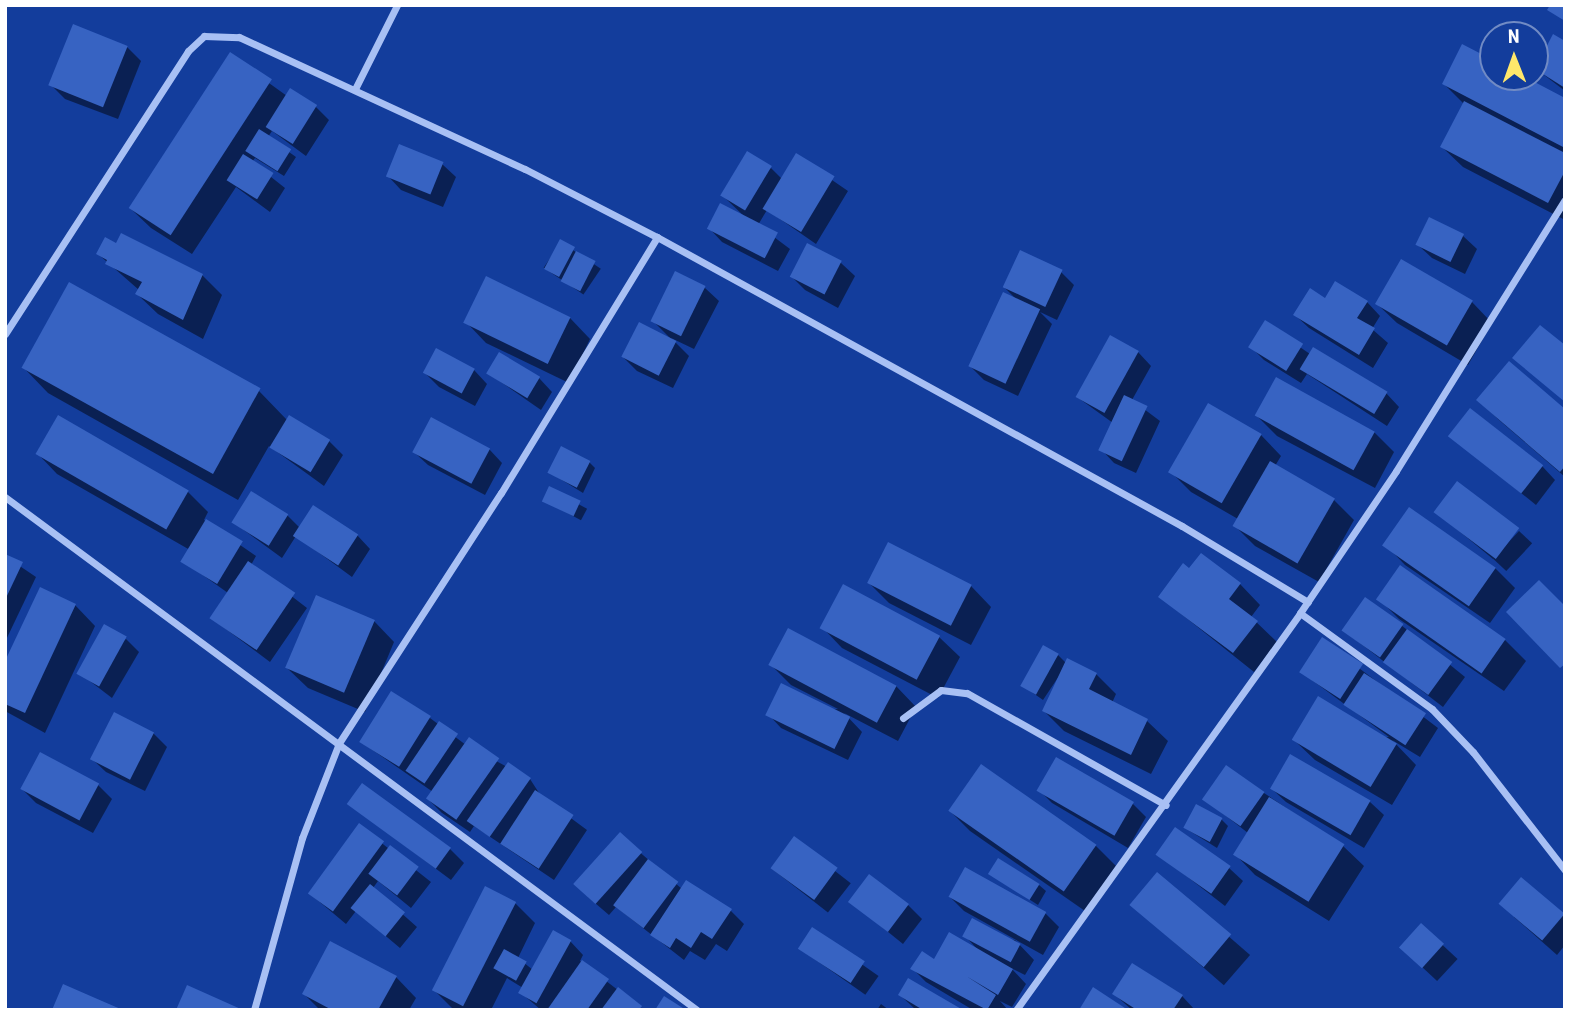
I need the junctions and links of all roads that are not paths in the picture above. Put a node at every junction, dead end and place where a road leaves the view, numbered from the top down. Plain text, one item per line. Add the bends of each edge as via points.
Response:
1 (397, 5) edge
2 (355, 89) junction
3 (1565, 200) edge
4 (657, 237) junction
5 (5, 334) edge
6 (5, 497) edge
7 (1308, 602) junction
8 (1300, 613) junction
9 (903, 718) dead end
10 (339, 743) junction
11 (1166, 805) junction
12 (1565, 870) edge
13 (254, 1010) edge
14 (696, 1010) edge
15 (1016, 1010) edge

1 - 2 street
2 - 4 street
2 - 5 street via 239,37 204,36 188,51 109,169
3 - 7 street via 1396,471
4 - 7 street via 1182,526
4 - 10 street
6 - 10 street
7 - 8 street
8 - 11 street
8 - 12 street via 1432,709 1473,752
9 - 11 street via 941,690 967,693
10 - 13 street via 302,838
10 - 14 street
11 - 15 street

